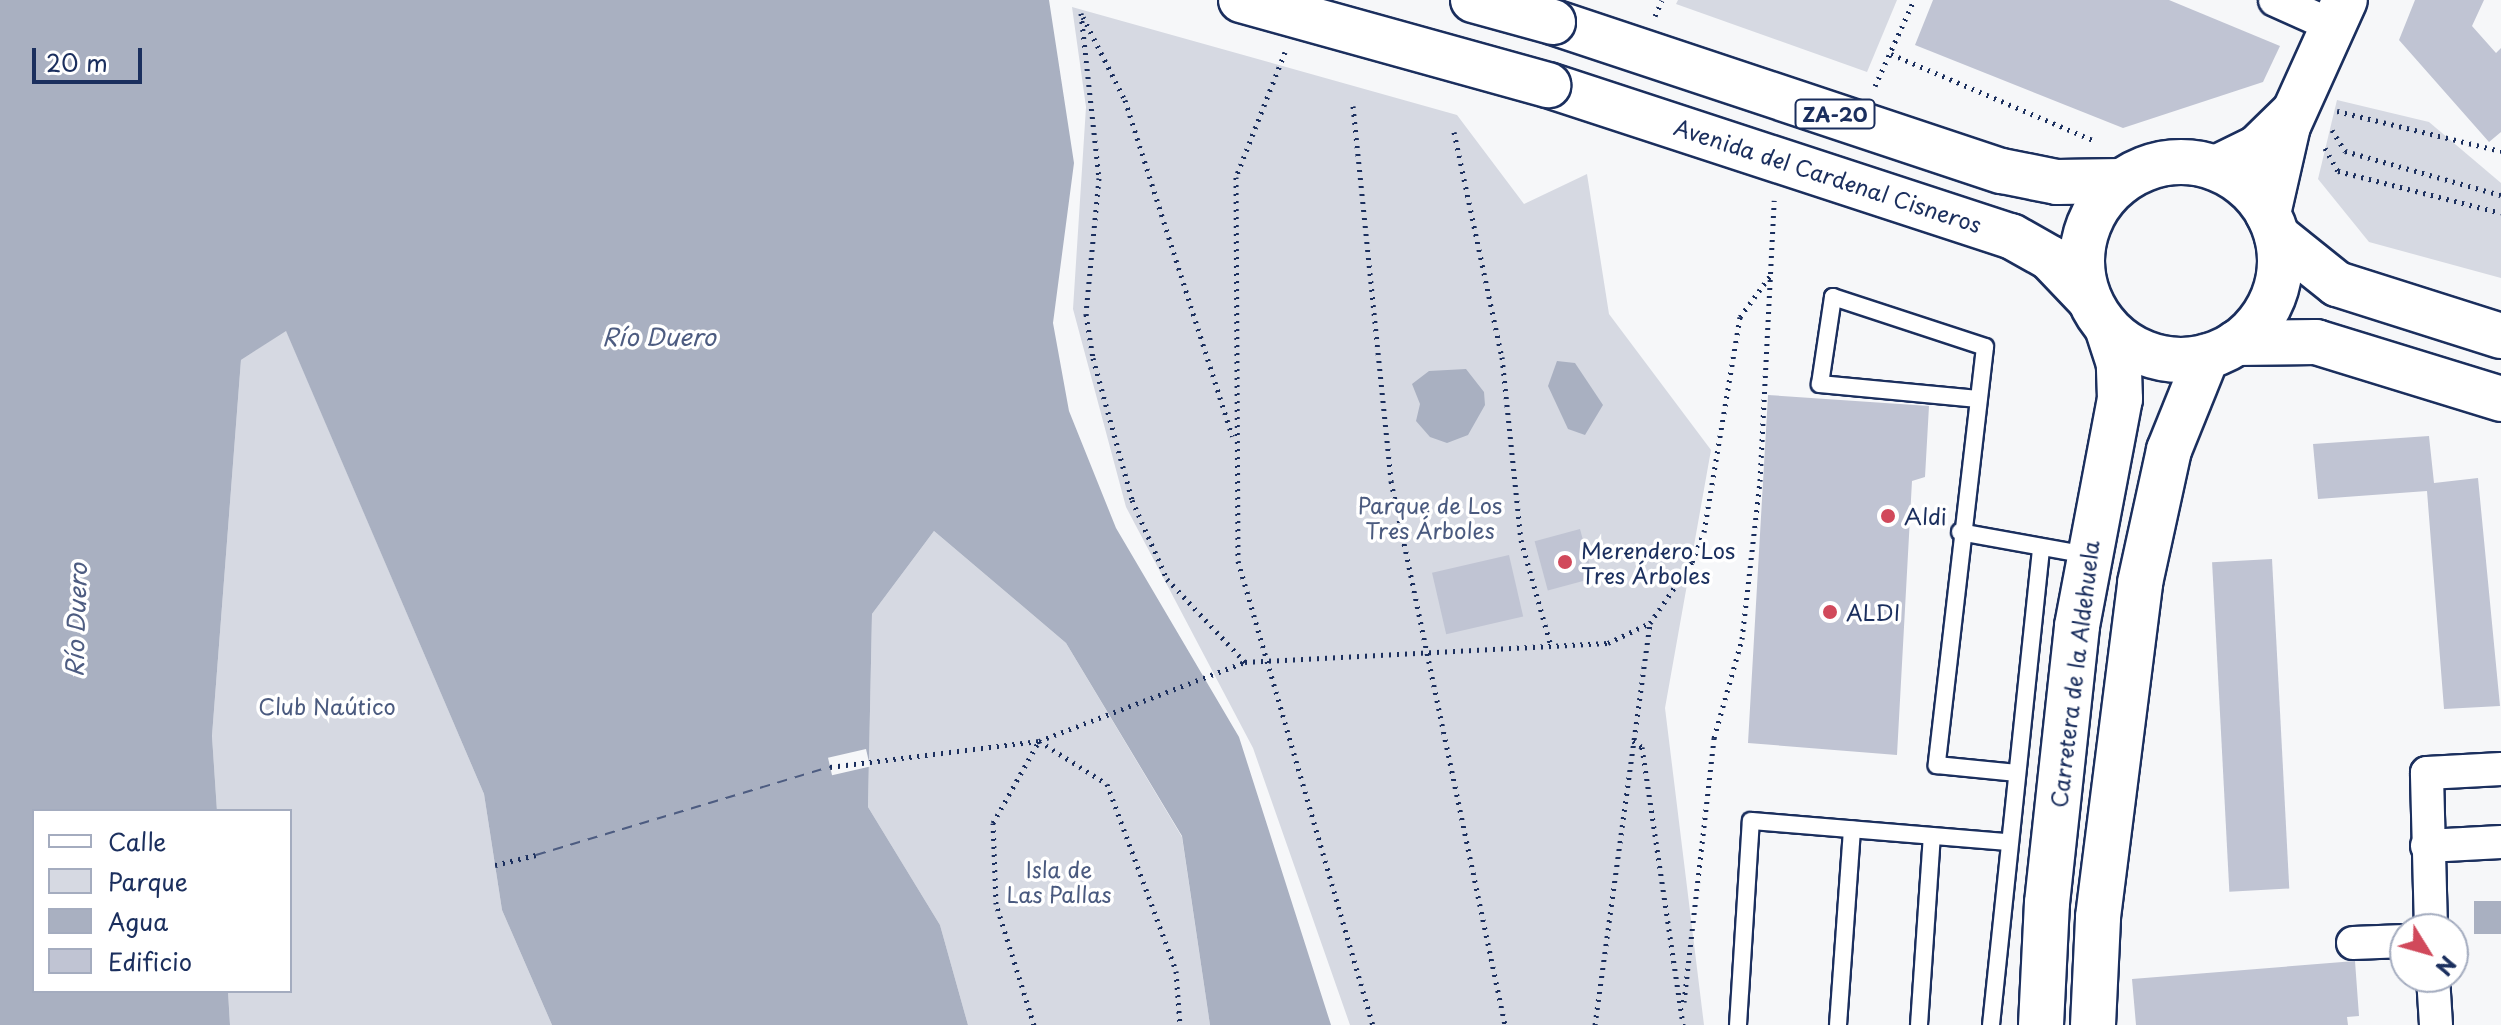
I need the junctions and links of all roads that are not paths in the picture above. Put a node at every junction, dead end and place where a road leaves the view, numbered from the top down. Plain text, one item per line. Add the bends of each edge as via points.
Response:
1 (1241, 0) edge
2 (1473, 0) edge
3 (2275, 0) edge
4 (2339, 13) edge
5 (2316, 126) junction
6 (2111, 163) junction
7 (2216, 168) junction
8 (2272, 225) junction
9 (2098, 313) junction
10 (2501, 336) edge
11 (2222, 350) junction
12 (1978, 399) junction
13 (2496, 401) edge
14 (1960, 532) junction
15 (2041, 548) junction
16 (2087, 555) junction
17 (2501, 769) edge
18 (2017, 773) junction
19 (1852, 829) junction
20 (1932, 836) junction
21 (2009, 842) junction
22 (2501, 842) edge
23 (2427, 846) junction
24 (2430, 913) edge
25 (2389, 942) edge
26 (2353, 943) dead end
27 (2434, 993) edge
28 (1738, 1025) edge
29 (1838, 1025) edge
30 (1919, 1025) edge
31 (1991, 1025) edge
32 (2041, 1025) edge
33 (2093, 1025) edge
34 (2436, 1025) edge

1 - 9 main road, Avenida del Cardenal Cisneros / ZA-20, bridge via 1548,85 2011,236 2050,258
2 - 6 main road, ZA-20, bridge via 2002,171 2057,182
3 - 4 street
4 - 5 main road
5 - 7 main road via 2269,140
5 - 8 main road
6 - 7 main road via 2184,162
6 - 9 main road via 2085,234 2081,265
7 - 8 main road via 2238,179
8 - 10 main road via 2310,267 2352,291
8 - 11 main road via 2275,292
9 - 11 main road via 2153,357
9 - 16 main road, Carretera de la Aldehuela via 2119,364 2120,399
11 - 13 main road via 2316,342
11 - 33 main road via 2169,450 2140,583 2098,917
12 - 12 lane via 1820,384 1833,297 1985,347
12 - 14 lane
14 - 15 lane
14 - 18 lane via 1937,765
15 - 16 lane
15 - 18 lane, Carretera de la Aldehuela
16 - 32 main road, Carretera de la Aldehuela via 2047,903
17 - 23 street via 2427,773
18 - 21 lane, Carretera de la Aldehuela
19 - 20 lane
19 - 28 lane via 1751,821
19 - 29 lane
20 - 21 lane
20 - 30 lane
21 - 31 lane, Carretera de la Aldehuela
22 - 23 street
23 - 24 street
25 - 26 street
27 - 34 street

